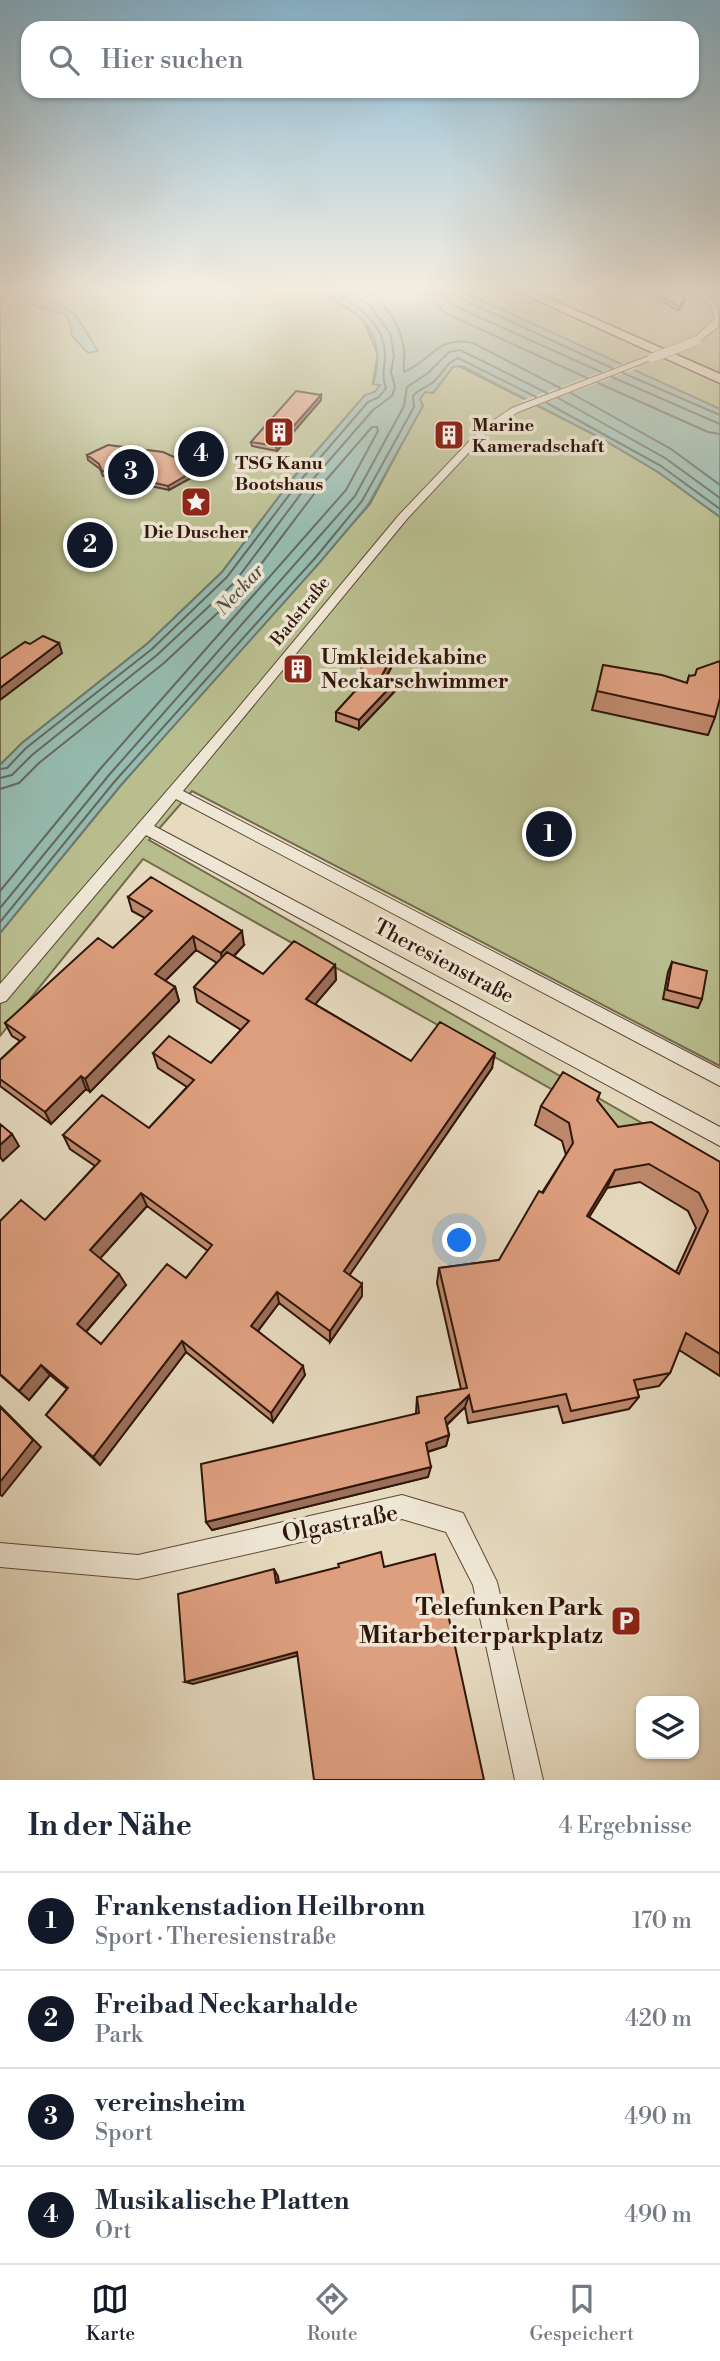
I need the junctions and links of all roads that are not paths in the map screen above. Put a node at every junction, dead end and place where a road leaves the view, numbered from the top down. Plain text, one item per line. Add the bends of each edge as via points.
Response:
1 (620, 370) edge
2 (700, 370) edge
3 (720, 379) edge
4 (174, 792) junction
5 (144, 827) junction
6 (0, 996) edge
7 (720, 1078) edge
8 (720, 1137) edge
9 (0, 1555) edge
10 (529, 1780) edge

1 - 4 street, Badstraße, bridge via 515,410 484,431 403,517
2 - 3 main road
4 - 5 street, Badstraße
4 - 7 street, Theresienstraße
5 - 6 street, Badstraße
5 - 8 street, Theresienstraße
9 - 10 street, Olgastraße via 138,1567 402,1507 454,1522 485,1582

